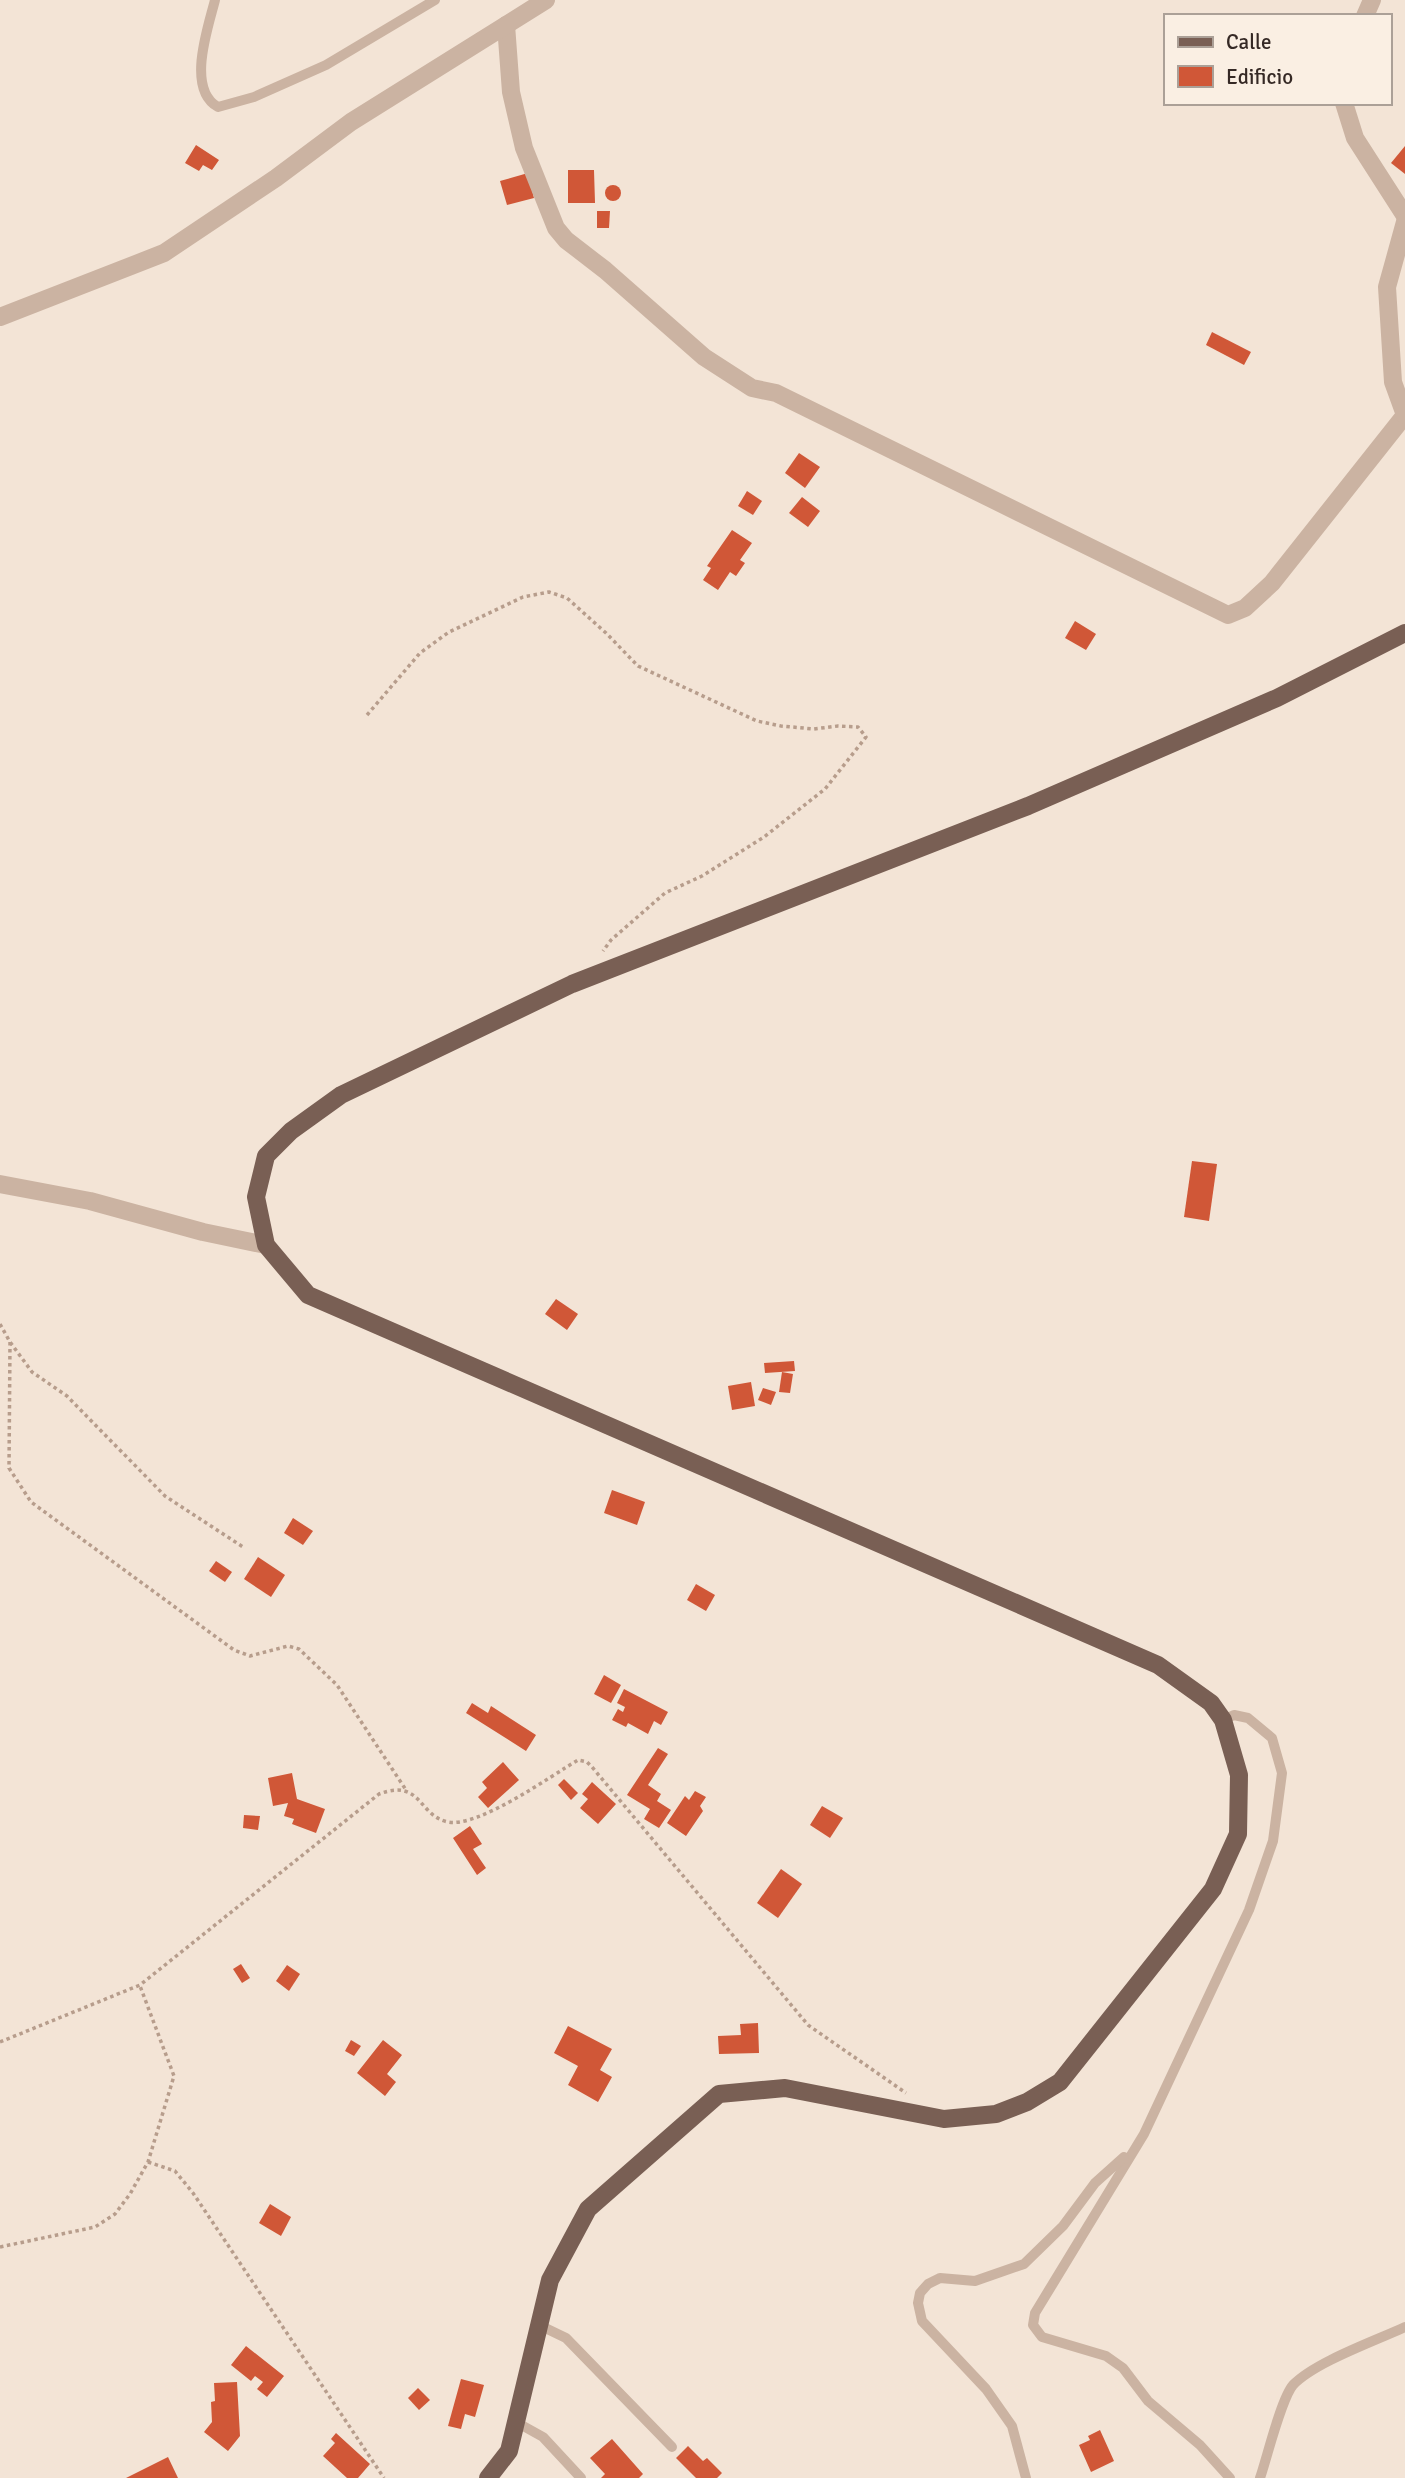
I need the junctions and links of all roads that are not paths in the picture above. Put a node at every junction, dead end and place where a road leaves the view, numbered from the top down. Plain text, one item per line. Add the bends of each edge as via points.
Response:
1 (215, 0) edge
2 (435, 0) edge
3 (546, 0) edge
4 (506, 25) junction
5 (1345, 105) edge
6 (1405, 216) edge
7 (1405, 222) edge
8 (0, 317) edge
9 (1405, 415) edge
10 (1404, 634) edge
11 (0, 1184) edge
12 (266, 1245) junction
13 (1223, 1720) junction
14 (1144, 2134) junction
15 (540, 2325) junction
16 (1405, 2327) edge
17 (516, 2422) junction
18 (672, 2447) dead end
19 (488, 2478) edge
20 (581, 2478) edge
21 (1026, 2478) edge
22 (1230, 2478) edge
23 (1260, 2478) edge

1 - 2 lane via 201,58 204,93 218,107 254,97 327,65
3 - 4 street
4 - 8 street via 351,122 164,253
4 - 9 street via 511,92 524,148 556,228 704,357 752,388 776,393 1228,615 1245,608 1272,583
5 - 6 street via 1356,138
7 - 9 street via 1387,287 1393,382
10 - 12 main road via 1277,698 1028,806 589,977 341,1095 291,1131 266,1156 257,1197
11 - 12 street via 90,1201
12 - 13 main road via 308,1295 1158,1665 1212,1703
13 - 14 lane via 1234,1715 1248,1718 1272,1738 1282,1773 1273,1841 1250,1910
13 - 15 main road via 1239,1775 1238,1834 1213,1889 1060,2082 996,2114 944,2119 785,2088 719,2094 588,2209 550,2280
14 - 21 lane via 1095,2183 1063,2227 1024,2264 975,2281 940,2278 920,2293 922,2321 986,2389 1012,2427
14 - 22 lane via 1035,2313 1033,2325 1042,2337 1106,2356 1123,2368 1148,2401 1200,2445
15 - 17 main road
15 - 18 lane via 566,2338
16 - 23 lane via 1319,2367 1292,2386
17 - 19 main road via 509,2451
17 - 20 lane via 542,2437

